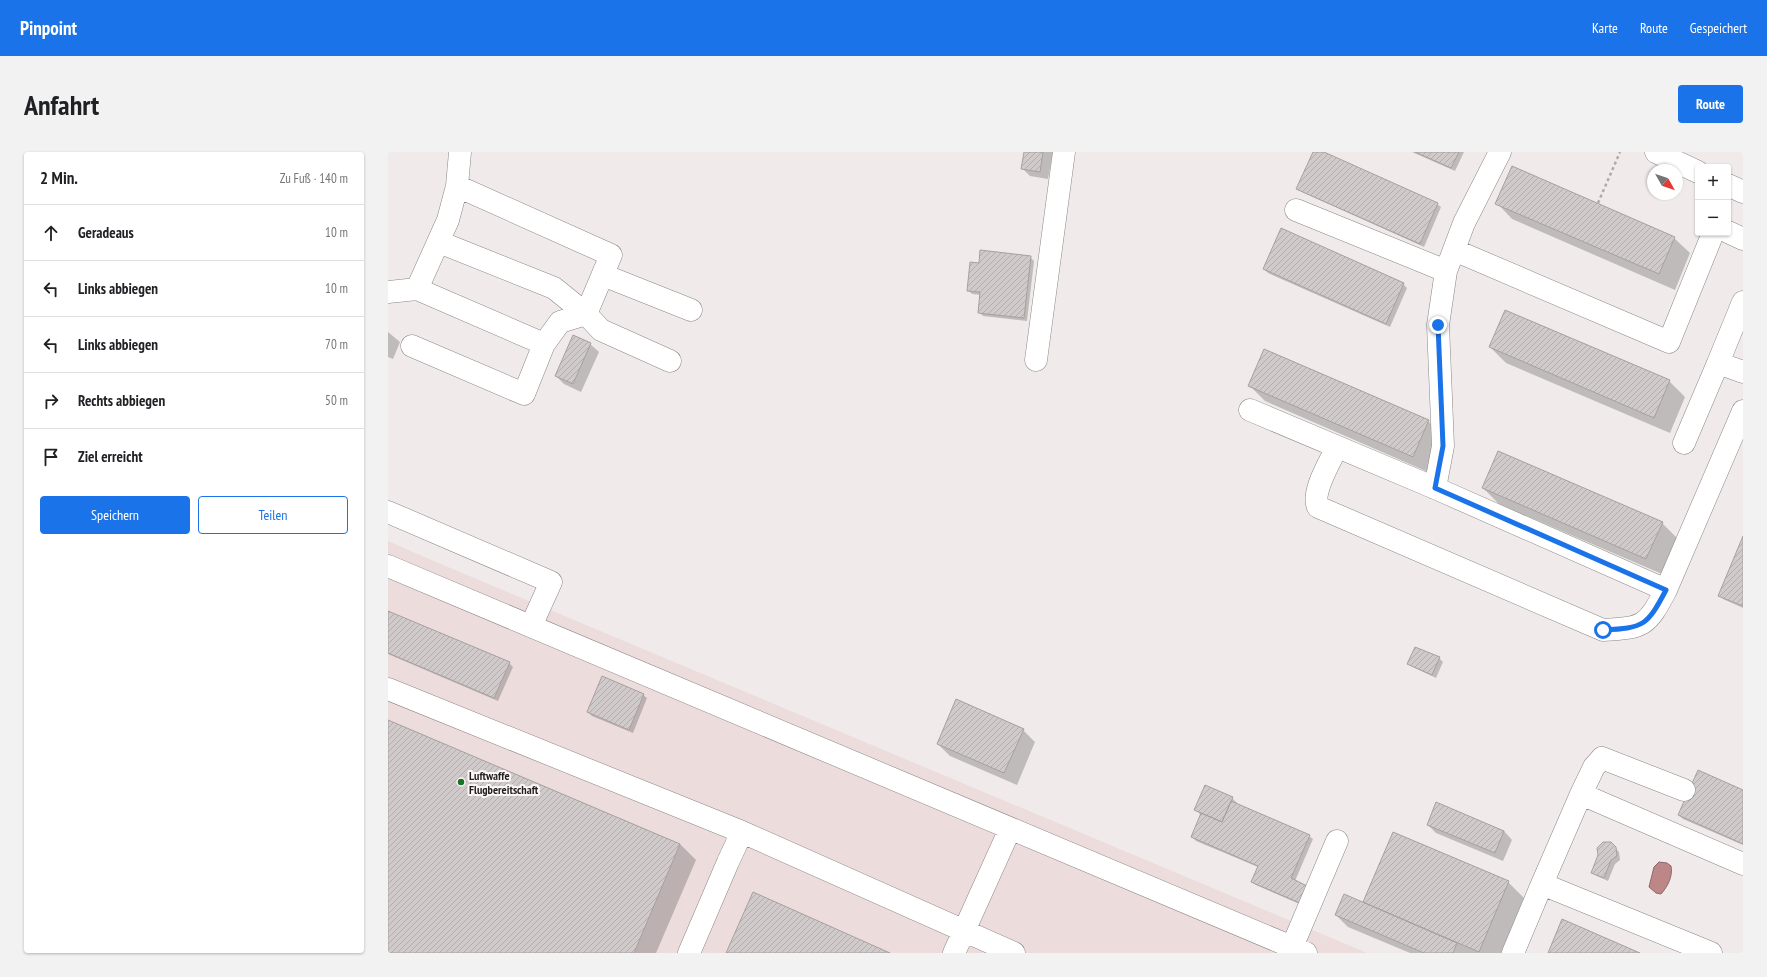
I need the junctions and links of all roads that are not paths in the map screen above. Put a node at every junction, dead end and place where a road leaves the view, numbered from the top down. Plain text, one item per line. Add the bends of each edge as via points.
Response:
1 (460, 152) edge
2 (1064, 152) edge
3 (1500, 152) edge
4 (1656, 152) edge
5 (1695, 171) edge
6 (457, 186) junction
7 (1296, 210) dead end
8 (1731, 233) edge
9 (1712, 236) edge
10 (1743, 239) edge
11 (439, 242) junction
12 (1454, 250) junction
13 (1446, 271) junction
14 (603, 274) junction
15 (417, 289) junction
16 (388, 292) edge
17 (1743, 302) edge
18 (691, 310) dead end
19 (586, 314) junction
20 (544, 344) junction
21 (412, 346) dead end
22 (1036, 360) dead end
23 (670, 361) dead end
24 (1718, 363) junction
25 (1743, 372) edge
26 (1250, 410) dead end
27 (1743, 411) edge
28 (1684, 443) dead end
29 (1337, 446) junction
30 (1435, 488) junction
31 (388, 512) edge
32 (388, 566) edge
33 (1666, 590) junction
34 (532, 626) junction
35 (388, 689) edge
36 (1684, 790) dead end
37 (1581, 794) junction
38 (1010, 829) junction
39 (742, 832) junction
40 (1337, 841) dead end
41 (1743, 864) edge
42 (1542, 884) junction
43 (964, 931) junction
44 (1299, 950) edge
45 (689, 953) edge
46 (954, 953) edge
47 (1014, 953) edge
48 (1513, 953) edge
49 (1710, 953) edge

1 - 6 lane
2 - 22 lane
3 - 12 lane via 1464,223
4 - 5 lane
6 - 11 lane
6 - 14 lane via 611,254
7 - 13 lane
8 - 10 lane
9 - 12 lane via 1669,342
11 - 15 lane
11 - 19 lane via 554,288
12 - 13 lane
13 - 30 lane via 1438,325 1443,446
14 - 18 lane
14 - 19 lane
15 - 16 lane
15 - 20 lane
17 - 24 lane
19 - 20 lane via 560,322
19 - 23 lane via 601,330
20 - 21 lane via 524,394
24 - 25 lane
24 - 28 lane
26 - 29 lane
27 - 33 lane
29 - 30 lane
29 - 33 lane via 1317,491 1315,501 1318,507 1603,630 1642,625 1653,614
30 - 33 lane
31 - 34 lane via 551,582
32 - 34 lane
34 - 38 lane
35 - 39 lane
36 - 37 lane via 1602,758 1594,767
37 - 41 lane
37 - 42 lane
38 - 43 lane
38 - 44 lane
39 - 43 lane
39 - 45 lane
40 - 44 lane
42 - 48 lane
42 - 49 lane
43 - 46 lane
43 - 47 lane

